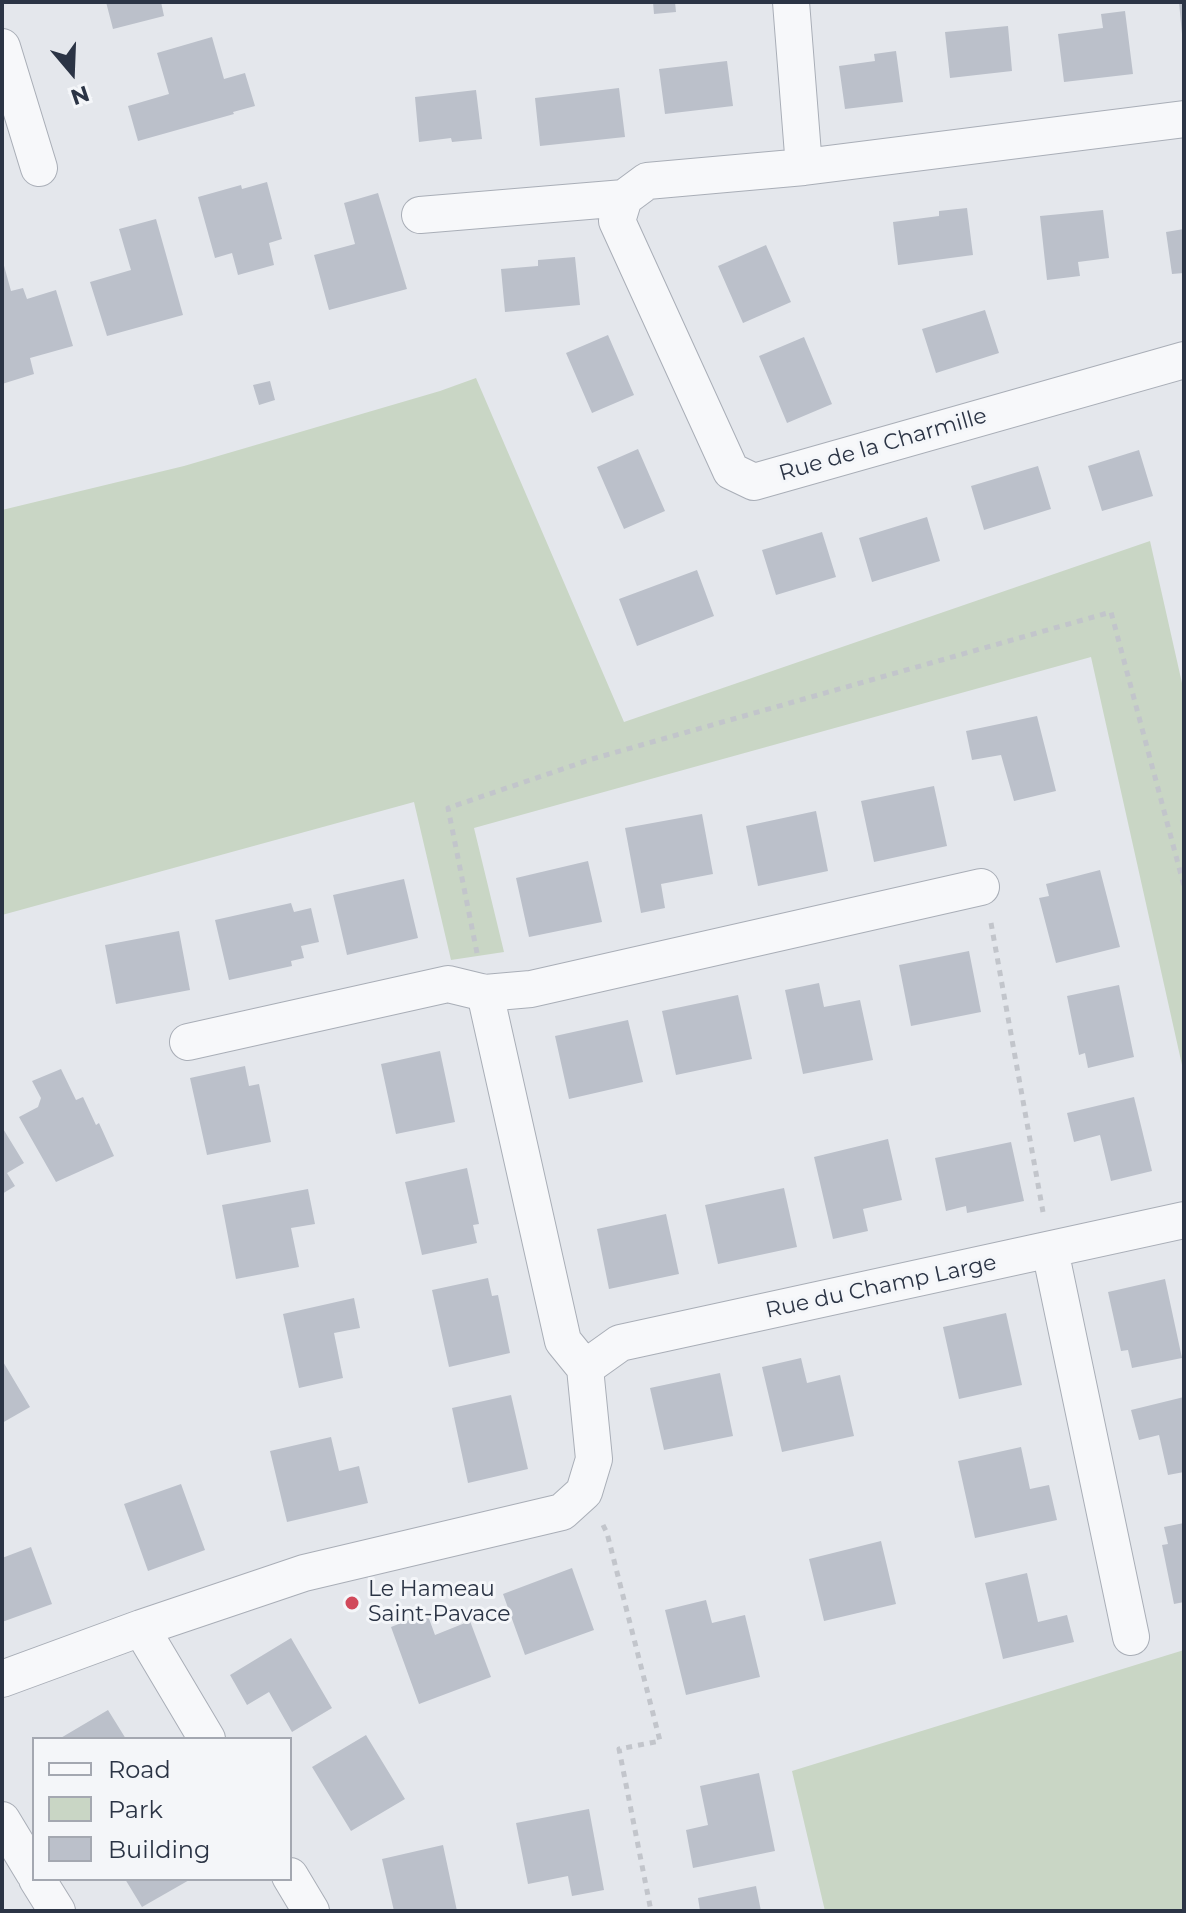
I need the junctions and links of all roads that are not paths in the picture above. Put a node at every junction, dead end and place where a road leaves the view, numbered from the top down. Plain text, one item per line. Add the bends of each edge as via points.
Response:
1 (791, 2) edge
2 (2, 47) edge
3 (1184, 119) edge
4 (804, 167) junction
5 (39, 168) dead end
6 (624, 198) junction
7 (420, 215) dead end
8 (1184, 360) edge
9 (981, 887) road end
10 (485, 993) junction
11 (188, 1042) dead end
12 (1184, 1220) edge
13 (1050, 1250) junction
14 (585, 1368) junction
15 (141, 1628) junction
16 (1131, 1637) dead end
17 (2, 1679) edge
18 (206, 1737) edge
19 (2, 1820) edge
20 (32, 1870) edge
21 (292, 1879) edge
22 (38, 1881) edge
23 (57, 1911) edge
24 (311, 1911) edge

1 - 4 street
2 - 5 street
3 - 4 street
4 - 6 street via 647,181
6 - 7 street
6 - 8 street, Rue de la Charmille via 617,221 731,471 754,482
9 - 10 street via 531,989
10 - 11 street via 448,984
10 - 14 street via 563,1341
12 - 13 street, Rue du Champ Large
13 - 14 street, Rue du Champ Large via 620,1343
13 - 16 street
14 - 15 street via 594,1459 584,1492 562,1512 304,1573
15 - 17 street
15 - 18 street
19 - 20 street
21 - 24 street
22 - 23 street

